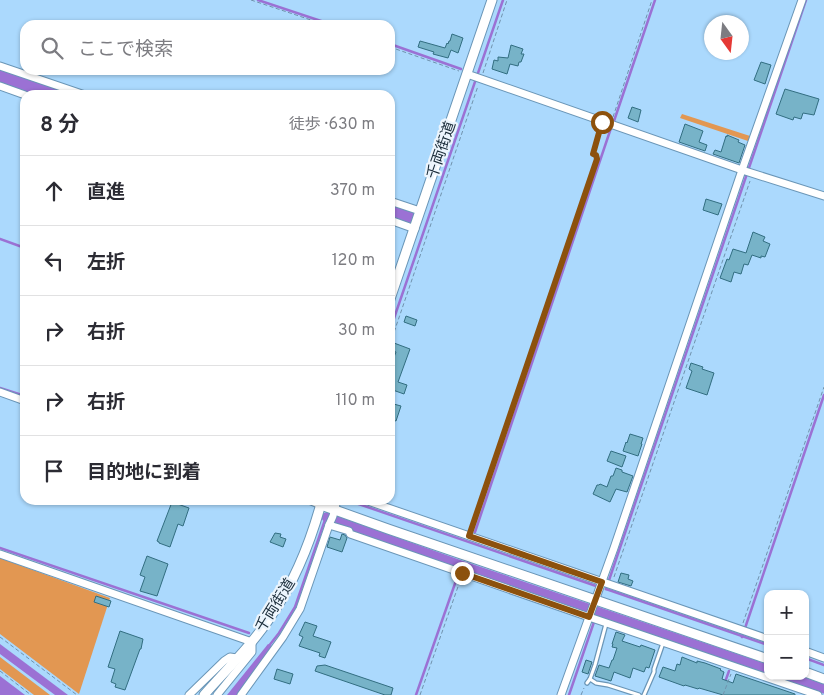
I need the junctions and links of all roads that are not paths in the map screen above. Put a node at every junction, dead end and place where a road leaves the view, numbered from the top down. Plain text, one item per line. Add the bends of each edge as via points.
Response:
1 (492, 0) edge
2 (802, 0) edge
3 (0, 66) edge
4 (20, 73) edge
5 (26, 75) edge
6 (475, 77) junction
7 (0, 86) edge
8 (70, 90) edge
9 (20, 93) edge
10 (748, 172) junction
11 (824, 196) edge
12 (395, 203) edge
13 (420, 211) junction
14 (395, 222) edge
15 (415, 229) junction
16 (395, 285) edge
17 (0, 392) edge
18 (20, 399) edge
19 (321, 505) edge
20 (324, 505) edge
21 (335, 505) edge
22 (379, 505) edge
23 (331, 518) junction
24 (0, 554) edge
25 (605, 585) junction
26 (592, 609) junction
27 (606, 623) junction
28 (764, 638) edge
29 (252, 642) junction
30 (663, 642) junction
31 (809, 652) edge
32 (237, 658) junction
33 (824, 658) edge
34 (764, 659) edge
35 (809, 673) edge
36 (590, 679) junction
37 (824, 679) edge
38 (587, 683) road end
39 (189, 695) edge
40 (204, 695) edge
41 (217, 695) edge
42 (241, 695) edge
43 (561, 695) edge
44 (639, 695) edge
45 (644, 695) edge
46 (818, 695) edge

1 - 6 street, 千両街道
2 - 10 street
3 - 4 street
5 - 8 street
6 - 10 street
6 - 13 street, 千両街道
7 - 9 street
10 - 11 street
10 - 25 street
12 - 13 street
13 - 15 street, 千両街道
14 - 15 street
15 - 16 street, 千両街道
17 - 18 street
19 - 29 street, 千両街道 via 290,584
20 - 23 street
21 - 23 street
22 - 25 street
23 - 26 street
23 - 26 street via 350,534 462,573
23 - 42 street via 300,609
24 - 29 street
25 - 26 street
25 - 28 street
26 - 27 street
26 - 34 street
26 - 43 street
27 - 30 street
27 - 36 lane
29 - 32 street, 千両街道
29 - 41 street via 252,652
30 - 45 lane
30 - 46 street
31 - 33 street
32 - 39 street via 230,657 224,661
32 - 40 street, 千両街道
35 - 37 street
36 - 38 lane
36 - 44 lane

